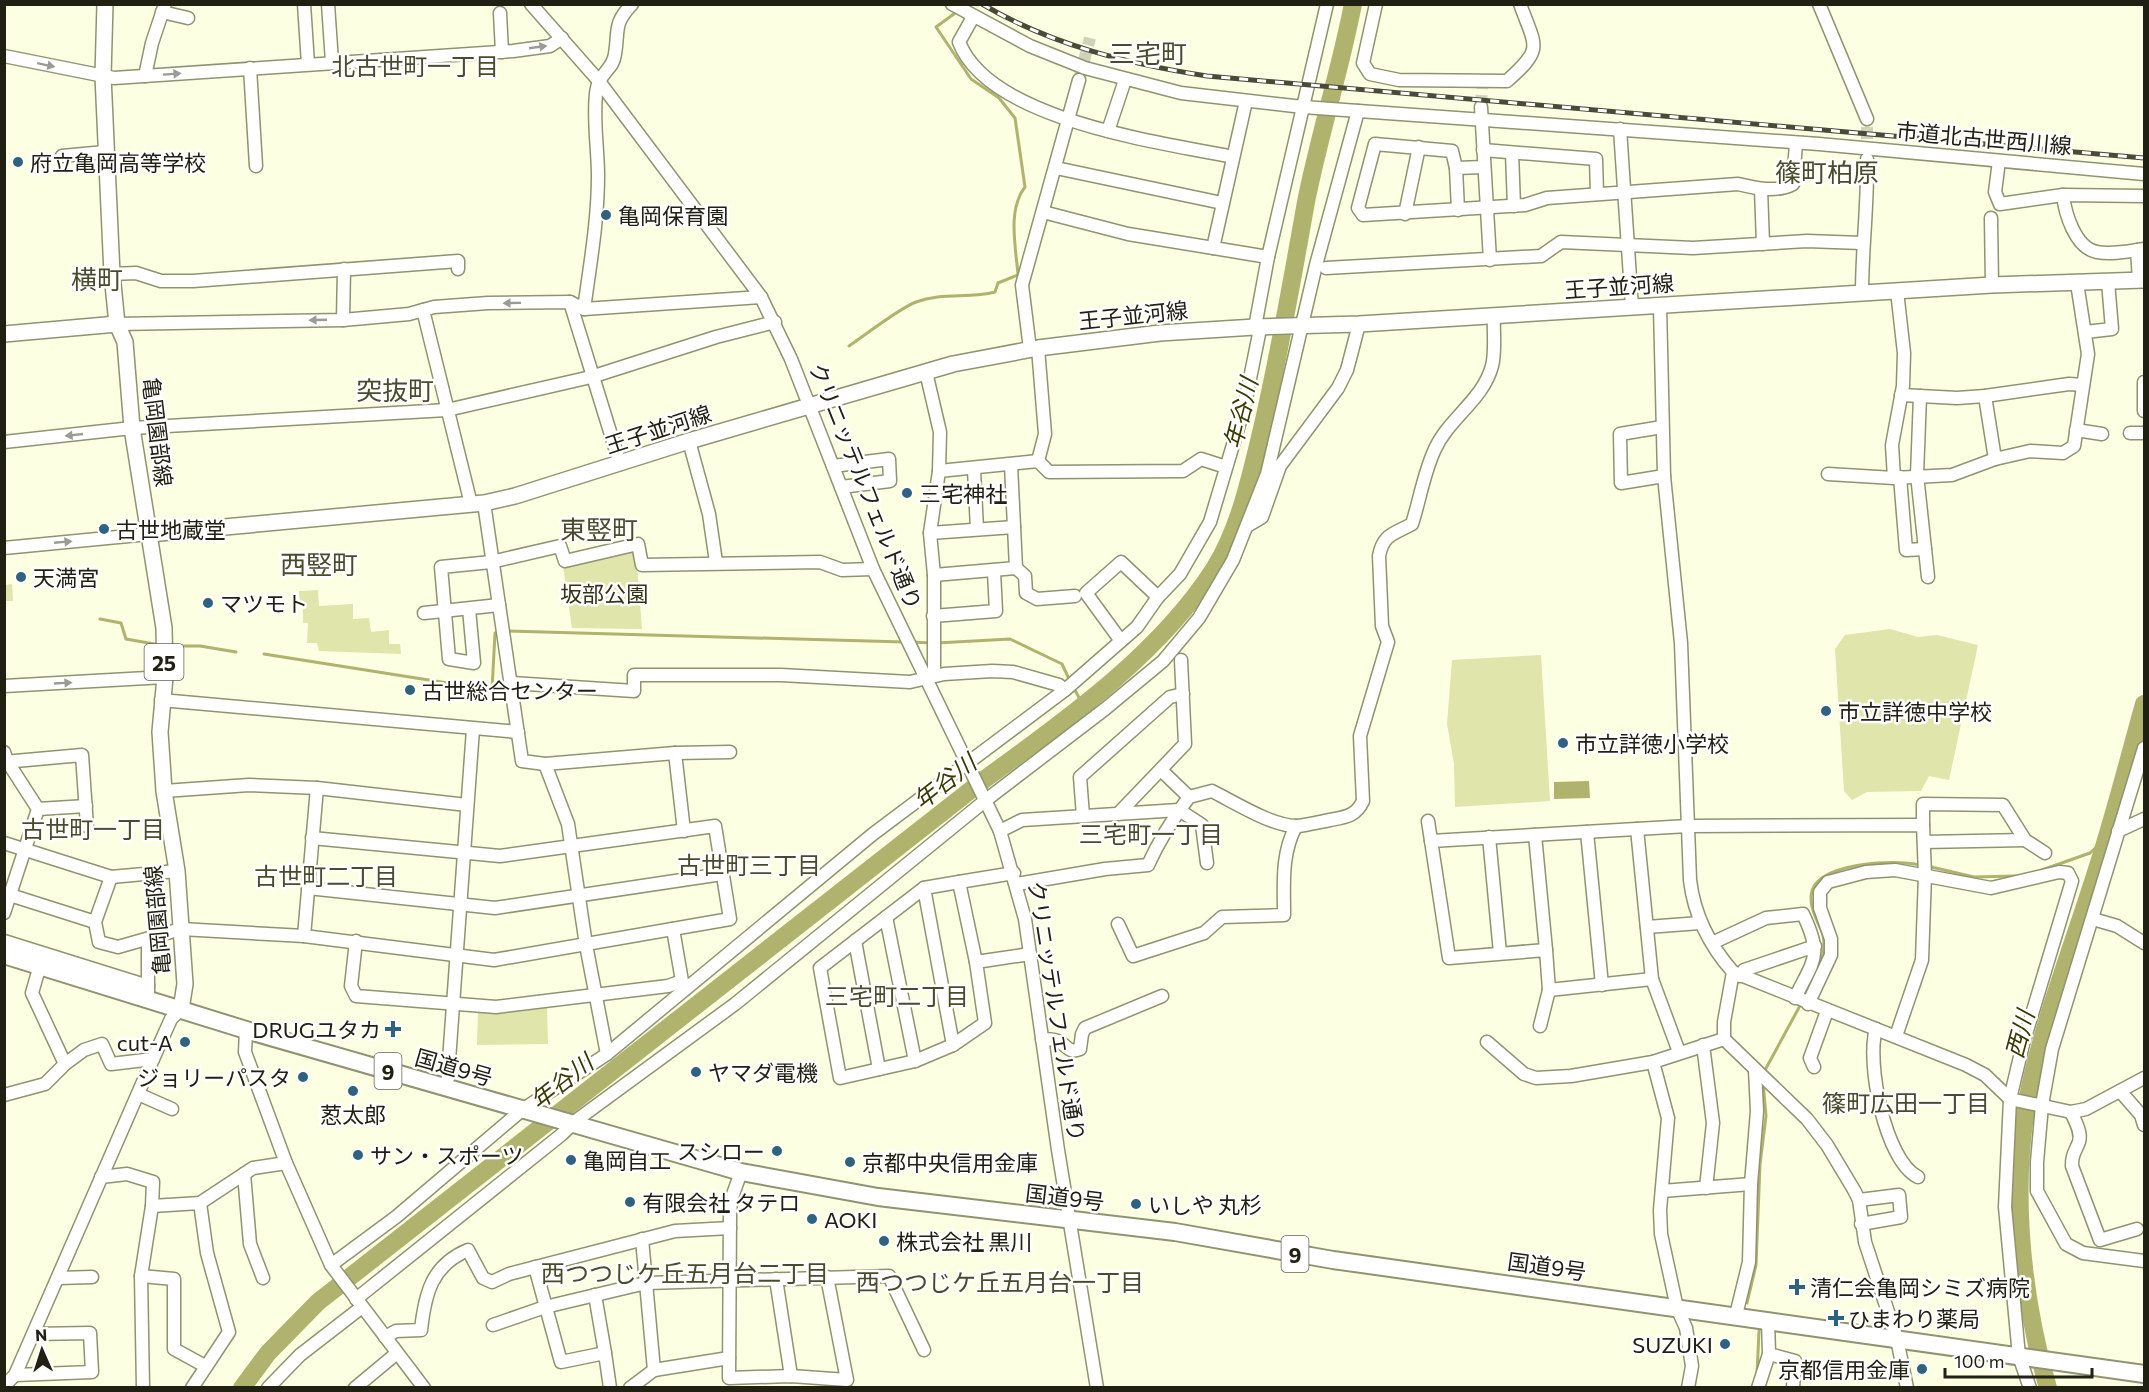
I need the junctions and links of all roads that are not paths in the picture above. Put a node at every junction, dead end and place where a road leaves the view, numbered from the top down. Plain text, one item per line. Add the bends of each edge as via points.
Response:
1 (105, 4) edge
2 (304, 4) edge
3 (328, 4) edge
4 (531, 4) edge
5 (632, 4) edge
6 (952, 4) edge
7 (1327, 4) edge
8 (1376, 4) edge
9 (1520, 4) edge
10 (1819, 4) edge
11 (163, 8) edge
12 (500, 13) dead end
13 (973, 17) junction
14 (188, 18) dead end
15 (562, 38) junction
16 (502, 52) junction
17 (4, 56) edge
18 (332, 62) junction
19 (308, 64) junction
20 (250, 68) junction
21 (103, 76) junction
22 (145, 76) junction
23 (598, 80) junction
24 (1125, 80) junction
25 (1079, 81) tunnel mouth
26 (1246, 101) junction
27 (1307, 107) junction
28 (1352, 111) junction
29 (1481, 113) junction
30 (1867, 119) tunnel mouth
31 (1068, 120) junction
32 (1620, 129) junction
33 (1108, 131) junction
34 (1796, 143) junction
35 (1419, 147) junction
36 (1483, 150) junction
37 (105, 152) junction
38 (1512, 153) junction
39 (62, 156) dead end
40 (1233, 157) junction
41 (1867, 159) tunnel mouth
42 (1999, 161) junction
43 (256, 166) dead end
44 (1484, 167) junction
45 (1056, 168) junction
46 (1456, 168) junction
47 (2145, 174) edge
48 (1761, 189) junction
49 (1623, 192) junction
50 (1598, 194) junction
51 (2063, 195) junction
52 (2145, 196) edge
53 (1222, 203) junction
54 (1514, 206) junction
55 (1487, 208) junction
56 (1458, 210) junction
57 (1043, 212) junction
58 (1405, 214) junction
59 (1991, 218) dead end
60 (1862, 243) junction
61 (1763, 244) junction
62 (1627, 245) junction
63 (1213, 248) junction
64 (2141, 249) edge
65 (1268, 257) junction
66 (1490, 260) junction
67 (1326, 268) dead end
68 (344, 269) junction
69 (458, 270) dead end
70 (112, 274) junction
71 (2142, 280) edge
72 (2108, 282) junction
73 (2077, 283) junction
74 (1992, 285) junction
75 (1897, 291) junction
76 (1862, 293) junction
77 (761, 297) junction
78 (570, 302) junction
79 (1660, 306) junction
80 (1632, 307) junction
81 (584, 309) junction
82 (423, 310) junction
83 (1494, 316) junction
84 (342, 320) junction
85 (775, 322) junction
86 (117, 324) junction
87 (1359, 324) junction
88 (1260, 326) junction
89 (1299, 326) junction
90 (2085, 332) junction
91 (4, 334) edge
92 (1034, 349) junction
93 (926, 372) junction
94 (591, 377) junction
95 (2145, 382) edge
96 (2084, 385) junction
97 (1901, 395) junction
98 (1920, 396) junction
99 (1985, 396) junction
100 (810, 405) junction
101 (447, 410) junction
102 (2145, 411) edge
103 (1662, 427) junction
104 (132, 428) junction
105 (2076, 430) junction
106 (2130, 433) dead end
107 (2145, 433) edge
108 (2102, 434) dead end
109 (689, 441) junction
110 (4, 442) edge
111 (1995, 459) junction
112 (1038, 461) junction
113 (620, 464) junction
114 (1011, 465) junction
115 (833, 466) junction
116 (1226, 467) junction
117 (974, 470) junction
118 (939, 471) junction
119 (1828, 474) dead end
120 (1917, 475) junction
121 (1664, 476) junction
122 (1897, 477) junction
123 (841, 487) junction
124 (477, 504) junction
125 (1014, 526) junction
126 (1247, 526) junction
127 (977, 529) junction
128 (930, 533) junction
129 (149, 534) junction
130 (4, 548) edge
131 (1925, 549) junction
132 (491, 562) junction
133 (716, 562) junction
134 (1016, 568) junction
135 (873, 569) junction
136 (994, 572) junction
137 (934, 575) junction
138 (1929, 577) dead end
139 (1075, 596) dead end
140 (1158, 597) junction
141 (499, 605) junction
142 (469, 609) junction
143 (446, 611) junction
144 (424, 613) dead end
145 (933, 616) junction
146 (1121, 641) junction
147 (1181, 660) dead end
148 (165, 677) junction
149 (927, 678) junction
150 (512, 683) junction
151 (4, 686) edge
152 (1065, 690) junction
153 (1183, 694) junction
154 (161, 700) junction
155 (473, 729) junction
156 (518, 732) junction
157 (2145, 748) edge
158 (730, 752) dead end
159 (675, 753) junction
160 (5, 758) edge
161 (546, 764) junction
162 (970, 769) junction
163 (1162, 771) junction
164 (317, 788) junction
165 (164, 791) junction
166 (984, 797) junction
167 (1189, 797) junction
168 (467, 805) junction
169 (86, 806) junction
170 (38, 809) junction
171 (1179, 810) junction
172 (1118, 814) junction
173 (1083, 816) junction
174 (2145, 819) edge
175 (1428, 821) dead end
176 (1923, 825) junction
177 (87, 826) dead end
178 (1296, 826) junction
179 (1688, 826) junction
180 (1638, 829) junction
181 (684, 831) junction
182 (1000, 831) junction
183 (2118, 831) junction
184 (1587, 832) junction
185 (1535, 835) junction
186 (1489, 837) junction
187 (312, 838) junction
188 (2025, 840) junction
189 (1431, 841) junction
190 (1924, 842) junction
191 (4, 843) edge
192 (572, 846) junction
193 (25, 850) junction
194 (2045, 853) dead end
195 (464, 854) junction
196 (1207, 863) dead end
197 (177, 871) junction
198 (722, 874) junction
199 (1925, 875) junction
200 (111, 878) junction
201 (1015, 879) junction
202 (959, 882) junction
203 (308, 888) junction
204 (924, 888) junction
205 (10, 895) junction
206 (578, 896) junction
207 (461, 906) junction
208 (4, 913) edge
209 (886, 917) junction
210 (2093, 919) junction
211 (95, 922) junction
212 (1701, 923) junction
213 (1118, 924) dead end
214 (1647, 927) junction
215 (181, 929) junction
216 (673, 929) junction
217 (304, 936) junction
218 (148, 939) junction
219 (4, 941) edge
220 (356, 941) junction
221 (855, 941) junction
222 (1712, 943) junction
223 (2145, 943) edge
224 (586, 945) junction
225 (1815, 946) junction
226 (1546, 950) junction
227 (1500, 953) junction
228 (1030, 954) junction
229 (4, 955) edge
230 (458, 956) junction
231 (976, 962) junction
232 (40, 964) junction
233 (1737, 974) junction
234 (1652, 980) junction
235 (1602, 985) junction
236 (1549, 990) junction
237 (148, 992) junction
238 (596, 995) junction
239 (1162, 996) dead end
240 (1795, 998) junction
241 (1808, 1004) junction
242 (454, 1005) junction
243 (181, 1009) junction
244 (1827, 1011) junction
245 (1540, 1026) dead end
246 (1876, 1029) junction
247 (246, 1030) junction
248 (1896, 1036) junction
249 (1042, 1039) junction
250 (1724, 1039) junction
251 (1487, 1042) dead end
252 (953, 1045) junction
253 (1703, 1045) junction
254 (1679, 1052) junction
255 (607, 1054) junction
256 (153, 1059) junction
257 (915, 1061) junction
258 (1653, 1062) junction
259 (65, 1064) junction
260 (1814, 1067) dead end
261 (879, 1069) junction
262 (1755, 1071) junction
263 (2145, 1078) edge
264 (447, 1088) junction
265 (2120, 1091) junction
266 (138, 1094) junction
267 (4, 1095) edge
268 (2013, 1100) junction
269 (2039, 1104) junction
270 (172, 1109) dead end
271 (525, 1111) junction
272 (2071, 1112) junction
273 (569, 1125) junction
274 (2145, 1125) edge
275 (286, 1163) junction
276 (741, 1173) junction
277 (244, 1174) junction
278 (1918, 1177) dead end
279 (101, 1178) junction
280 (1751, 1184) junction
281 (1706, 1188) junction
282 (1662, 1191) junction
283 (1859, 1200) junction
284 (200, 1203) junction
285 (152, 1206) junction
286 (1069, 1220) junction
287 (1861, 1224) junction
288 (730, 1228) junction
289 (2137, 1229) dead end
290 (642, 1239) junction
291 (2145, 1261) edge
292 (333, 1268) junction
293 (535, 1268) junction
294 (141, 1276) junction
295 (92, 1277) dead end
296 (827, 1277) junction
297 (58, 1278) junction
298 (263, 1278) dead end
299 (776, 1279) junction
300 (730, 1280) junction
301 (646, 1282) junction
302 (595, 1295) junction
303 (356, 1299) junction
304 (545, 1307) junction
305 (1677, 1308) junction
306 (1736, 1315) junction
307 (1768, 1320) junction
308 (493, 1325) dead end
309 (34, 1334) junction
310 (385, 1337) junction
311 (1897, 1339) junction
312 (924, 1350) dead end
313 (398, 1353) junction
314 (605, 1353) junction
315 (1769, 1354) junction
316 (2024, 1356) junction
317 (729, 1358) junction
318 (205, 1366) junction
319 (654, 1370) junction
320 (2145, 1374) edge
321 (791, 1376) junction
322 (8, 1382) edge
323 (143, 1388) edge
324 (192, 1388) edge
325 (268, 1388) edge
326 (355, 1388) edge
327 (424, 1388) edge
328 (610, 1388) edge
329 (630, 1388) edge
330 (1097, 1388) edge
331 (1688, 1388) edge
332 (1758, 1388) edge
333 (1792, 1388) edge
334 (1907, 1388) edge
335 (2030, 1388) edge

1 - 21 main road, 亀岡園部線 / 25
2 - 19 street
3 - 18 street
4 - 15 street, クリニッテルフェルド通り
5 - 23 street via 617,23 615,56
6 - 13 street, 市道北古世西川線
7 - 27 street
8 - 9 street via 1363,63 1370,74 1399,80 1482,83 1507,81 1531,59 1534,43
10 - 30 street
11 - 14 street
11 - 22 street
12 - 16 street
13 - 24 street, 市道北古世西川線 via 1030,46
13 - 31 street via 959,42 979,74 1018,99
16 -> 15 street via 550,46
15 - 23 street, クリニッテルフェルド通り
16 - 18 street
17 -> 21 street
18 - 19 street
19 - 20 street
22 -> 20 street
20 - 43 street
21 - 22 street
21 - 37 main road, 亀岡園部線 / 25
23 - 77 street, クリニッテルフェルド通り
23 - 81 street via 597,210
24 - 26 street, 市道北古世西川線 via 1181,93
24 - 33 street
25 - 31 street
26 - 27 street, 市道北古世西川線
26 - 40 street
27 - 28 street, 市道北古世西川線
27 - 65 street
28 - 29 street, 市道北古世西川線
28 - 89 street
29 - 32 street, 市道北古世西川線
29 - 36 street
31 - 33 street
31 - 45 street
32 - 34 street, 市道北古世西川線
32 - 49 street
33 - 40 street
34 - 42 street, 市道北古世西川線
34 - 48 street via 1792,184
35 - 46 street via 1452,151
35 - 58 street
35 - 58 street via 1375,144 1358,208 1363,215
36 - 38 street
36 - 44 street
37 - 39 street
37 - 70 main road, 亀岡園部線 / 25
38 - 50 street via 1596,159
38 - 54 street
40 - 53 street
41 - 60 street via 1868,197
42 - 47 street, 市道北古世西川線
42 - 51 street via 1995,192 2000,204
44 - 46 street
44 - 55 street
45 - 53 street
45 - 57 street
46 - 56 street
48 - 49 street via 1738,184
48 - 61 street
49 - 50 street
49 - 62 street
50 - 54 street via 1547,198
51 - 52 street
51 - 64 street via 2065,217 2090,250 2099,253
53 - 63 street
54 - 55 street
55 - 56 street
55 - 66 street
56 - 58 street
57 - 63 street via 1128,234
57 - 92 street via 1022,285
59 - 74 street
60 - 61 street
60 - 76 street
61 - 62 street via 1693,248
62 - 66 street via 1561,242 1541,256
62 - 80 street
63 - 65 street
64 - 71 street
65 - 88 street
66 - 67 street
68 - 69 street via 458,261
68 - 70 street via 182,281 161,281 136,273
68 - 84 street
70 - 86 main road, 亀岡園部線 / 25
71 - 72 main road, 王子並河線
72 - 73 main road, 王子並河線
72 - 90 street via 2112,329
73 - 74 main road, 王子並河線
73 - 90 street
74 - 75 main road, 王子並河線
75 - 76 main road, 王子並河線
75 - 97 street via 1904,353
76 - 79 main road, 王子並河線
77 - 81 street
77 - 85 street, クリニッテルフェルド通り
78 - 81 street
78 -> 82 street via 488,303
78 - 94 street
79 - 80 main road, 王子並河線
79 - 103 street
80 - 83 main road, 王子並河線
82 - 84 street
82 - 101 street
83 - 87 main road, 王子並河線
83 - 178 street via 1493,364 1488,376 1473,401 1445,428 1434,450 1412,524 1386,537 1378,556 1383,626 1388,642 1360,736 1363,801 1350,817
84 -> 86 street
85 - 94 street
85 - 100 street, クリニッテルフェルド通り
86 - 91 main road
86 - 104 main road, 亀岡園部線 / 25 via 125,342
87 - 89 main road, 王子並河線
87 - 126 street via 1338,388 1281,466 1262,516
88 - 89 main road, 王子並河線
88 - 92 main road, 王子並河線 via 1160,333
88 - 116 street via 1244,408
89 - 126 street via 1268,474
90 - 96 street via 2088,354
92 - 93 main road, 王子並河線
92 - 112 street via 1045,434
93 - 100 main road, 王子並河線
93 - 118 street via 939,419
94 - 101 street
94 - 113 street
95 - 102 street
96 - 99 street
96 - 105 street
97 - 98 street
97 - 122 street via 1892,445
98 - 99 street
98 - 120 street
99 - 111 street
100 - 109 main road, 王子並河線
100 - 115 street, クリニッテルフェルド通り
101 - 104 street
101 - 124 street
103 - 121 street
103 - 121 street via 1620,434 1621,483
104 -> 110 street
104 - 129 main road, 亀岡園部線 / 25
105 - 108 street
105 - 111 street via 2074,446 2064,453 2030,451
106 - 107 street
109 - 113 main road, 王子並河線
109 - 133 street via 710,514
111 - 120 street via 1952,475
112 - 114 street
112 - 116 street via 1049,472 1183,471 1201,459
113 - 124 main road, 王子並河線
114 - 117 street
114 - 125 street
115 - 123 street, クリニッテルフェルド通り
115 - 123 street via 889,459 890,481
116 - 140 street via 1210,522 1180,574
117 - 118 street
117 - 127 street
118 - 128 street
119 - 122 street
120 - 122 street
120 - 131 street
121 - 179 street via 1681,643
122 - 131 street via 1906,550
123 - 135 street, クリニッテルフェルド通り
124 - 129 main road, 王子並河線
124 - 132 street
125 - 127 street
125 - 134 street
126 - 166 street via 1233,560 1199,618 1163,661
127 - 128 street
128 - 137 street
130 -> 129 street
129 - 148 main road, 亀岡園部線 / 25 via 164,628
131 - 138 street
132 - 133 street via 560,546 565,561 638,544 642,565
132 - 141 street
132 - 143 street via 441,567
133 - 135 street via 820,562 842,570
134 - 136 street
134 - 139 street via 1025,576 1026,593 1037,599
135 - 149 street, クリニッテルフェルド通り
136 - 137 street
136 - 145 street via 996,610
137 - 145 street
140 - 146 street via 1137,627
140 - 146 street via 1121,562 1086,593
141 - 142 street
141 - 150 street
142 - 143 street
142 - 143 street via 474,663 449,659
143 - 144 street
145 - 149 street via 934,671
146 - 152 street
147 - 153 street
151 -> 148 street
148 - 154 main road, 亀岡園部線 / 25
149 - 150 street via 910,682 781,675 634,675 634,691
149 - 152 street via 1013,672
149 - 162 street, クリニッテルフェルド通り
150 - 156 street
152 - 162 street
153 - 163 street via 1185,744
153 - 173 street via 1170,697 1080,777
154 - 155 street
154 - 165 main road, 亀岡園部線 / 25
155 - 156 street
155 - 168 street
156 - 161 street via 522,761
157 - 183 street
158 - 159 street
159 - 161 street
159 - 181 street
160 - 169 street via 82,755
160 - 170 street
161 - 192 street
162 - 166 street, クリニッテルフェルド通り
162 - 255 street via 873,834
163 - 167 street
163 - 172 street
164 - 165 street via 249,785
164 - 168 street
164 - 187 street
165 - 197 main road, 亀岡園部線 / 25
166 - 182 street, クリニッテルフェルド通り
166 - 273 street via 735,1004
167 - 171 street
167 - 178 street via 1212,791 1263,816
168 - 195 street
169 - 170 street
169 - 177 street
170 - 193 street
171 - 172 street
171 - 196 street via 1202,825
171 - 201 street via 1149,865
172 - 173 street
173 - 182 street via 1022,820
174 - 183 street
175 - 189 street
176 - 179 street
176 - 188 street via 1923,804 2003,805
176 - 190 street
178 - 213 street via 1284,862 1284,915 1222,917 1204,933 1133,956
179 - 180 street
179 - 212 street via 1692,896
180 - 184 street
180 - 214 street
181 - 192 street
181 - 198 street via 715,826
182 - 201 street, クリニッテルフェルド通り
183 - 210 street
184 - 185 street
184 - 235 street
185 - 186 street
185 - 226 street
186 - 189 street
186 - 227 street
187 - 195 street
187 - 203 street
188 - 190 street
188 - 194 street
189 - 227 street via 1449,958
190 - 199 street
191 - 193 street
192 - 195 street via 500,856
192 - 206 street
193 - 200 street
193 - 205 street
195 - 207 street
197 - 200 street
197 - 215 main road, 亀岡園部線 / 25
198 - 206 street
198 - 216 street via 730,919
199 - 241 street via 1895,870 1866,872 1828,882 1820,892 1820,908 1831,939 1831,955
199 - 248 street via 1922,960
199 - 268 street via 1991,888 2059,872 2068,873 2072,881 2023,1044
200 - 211 street
201 - 202 street
201 - 228 street, クリニッテルフェルド通り
202 - 204 street
202 - 231 street
203 - 207 street
203 - 217 street
204 - 209 street
204 - 252 street
205 - 208 street
205 - 211 street
206 - 207 street via 495,908
206 - 224 street
207 - 230 street
209 - 221 street
209 - 257 street
210 - 223 street via 2117,926
210 - 269 street
211 - 218 street via 99,942 118,946
212 - 214 street
212 - 222 street
214 - 234 street
215 - 217 street
215 - 218 street
215 - 243 main road, 亀岡園部線 / 25 via 185,984
216 - 224 street
216 - 238 street via 682,981
217 - 220 street
218 - 237 street
219 - 237 street
220 - 230 street
220 - 242 street via 351,986 356,996
221 - 261 street
221 - 261 street via 820,968 840,1078
222 - 225 street via 1766,918 1803,914
222 - 233 street
224 - 230 street via 494,960
224 - 238 street
225 - 233 street
225 - 240 street via 1815,957
226 - 227 street
226 - 236 street
228 - 231 street
228 - 249 street, クリニッテルフェルド通り
229 - 232 highway, 国道9号 / 9
230 - 242 street
231 - 252 street via 985,1023
232 - 237 highway, 国道9号 / 9
232 - 259 street via 32,993
233 - 240 street
233 - 250 street via 1724,1022
234 - 235 street
234 - 254 street
235 - 236 street
236 - 245 street
237 - 243 highway, 国道9号 / 9
238 - 242 street via 496,1007
238 - 255 street
239 - 249 street via 1085,1028 1080,1049 1068,1050 1058,1041
240 - 241 street
241 - 244 street
242 - 264 street
243 - 247 highway, 国道9号 / 9
243 - 256 street via 171,1019
244 - 246 street
244 - 260 street via 1810,1058
246 - 248 street
246 - 278 street via 1872,1057 1888,1137 1910,1173
247 - 264 highway, 国道9号 / 9
247 - 275 street via 245,1052
248 - 268 street via 1985,1075
249 - 286 street, クリニッテルフェルド通り
250 - 253 street
250 - 262 street
251 - 258 street via 1524,1074 1536,1078
252 - 257 street
253 - 254 street
253 - 281 street via 1713,1123
254 - 258 street
255 - 271 street
256 - 259 street via 111,1064 102,1044 84,1050
256 - 266 street
257 - 261 street
258 - 282 street via 1668,1118
259 - 267 street via 45,1084
262 - 280 street via 1757,1111
262 - 283 street via 1807,1119
263 - 265 street
264 - 271 highway, 国道9号 / 9
265 - 272 street via 2086,1109
265 - 274 street
266 - 270 street
266 - 279 street
268 - 269 street
268 - 316 street via 2005,1207
269 - 272 street
269 - 291 street via 2037,1191 2066,1244 2083,1253
271 - 273 highway, 国道9号 / 9
271 - 292 street
272 - 289 street via 2080,1132 2072,1166 2100,1240
273 - 276 highway, 国道9号 / 9
273 - 303 street
275 - 277 street via 253,1168
275 - 292 street
276 - 286 highway, 国道9号 / 9 via 878,1197
276 - 288 street via 731,1200
277 - 284 street
277 - 298 street via 250,1244
279 - 285 street via 127,1174 153,1182
279 - 297 street
280 - 281 street
280 - 306 street via 1749,1262
281 - 282 street
282 - 305 street via 1661,1234
283 - 287 street
283 - 287 street via 1899,1195 1901,1217
284 - 285 street
284 - 318 street via 207,1253 229,1332
285 - 294 street
286 - 305 highway, 国道9号 / 9 via 1175,1232 1333,1260
286 - 330 street, クリニッテルフェルド通り
287 - 311 street
288 - 290 street via 675,1231
288 - 300 street
290 - 293 street
290 - 301 street
292 - 303 street
293 - 304 street
293 - 310 street via 492,1282 483,1278 468,1250 450,1257 424,1297 421,1330 396,1331
294 - 318 street via 174,1279 174,1349
294 - 323 street
295 - 297 street
296 - 299 street
296 - 312 street via 889,1276
296 - 321 street via 847,1380
297 - 309 street
299 - 300 street
299 - 321 street
300 - 301 street
300 - 317 street
301 - 302 street
301 - 319 street
302 - 304 street
302 - 314 street
303 - 310 street
303 - 325 street
304 - 308 street
304 - 314 street via 561,1362
305 - 306 highway, 国道9号 / 9
305 - 331 street via 1686,1328 1692,1366
306 - 307 highway, 国道9号 / 9
307 - 311 highway, 国道9号 / 9
307 - 315 street
309 - 322 street
309 - 322 street via 90,1333 92,1372
310 - 313 street
311 - 316 highway, 国道9号 / 9
311 - 334 street
313 - 326 street
313 - 327 street
314 - 328 street
315 - 332 street
315 - 333 street via 1795,1361
316 - 320 highway, 国道9号 / 9
316 - 335 street
317 - 319 street
317 - 321 street via 729,1378
318 - 324 street
319 - 329 street

